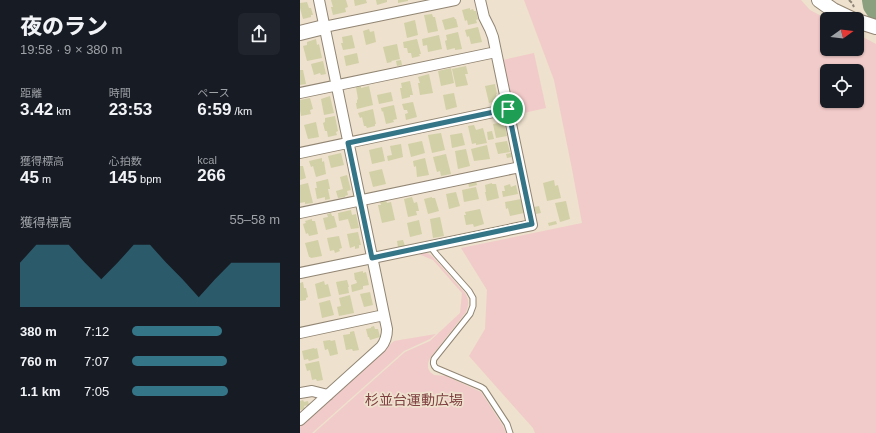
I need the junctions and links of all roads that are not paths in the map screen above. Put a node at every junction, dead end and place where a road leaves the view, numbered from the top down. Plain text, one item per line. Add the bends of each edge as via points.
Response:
1 (319, 0) edge
2 (455, 0) edge
3 (480, 0) edge
4 (819, 0) edge
5 (838, 12) edge
6 (324, 27) junction
7 (300, 32) edge
8 (496, 52) junction
9 (336, 85) junction
10 (300, 93) edge
11 (508, 109) junction
12 (348, 143) junction
13 (300, 153) edge
14 (520, 167) junction
15 (360, 200) junction
16 (300, 213) edge
17 (430, 246) junction
18 (372, 258) junction
19 (300, 273) edge
20 (384, 315) junction
21 (300, 333) edge
22 (300, 393) edge
23 (328, 395) junction
24 (300, 420) edge
25 (510, 433) edge

1 - 6 street
2 - 6 street
3 - 8 street
4 - 5 main road
6 - 7 main road
6 - 9 street
8 - 9 street
8 - 11 street
9 - 10 street
9 - 12 street
11 - 12 street
11 - 14 street
12 - 13 street
12 - 15 street
14 - 15 street
14 - 17 street via 532,224
15 - 16 street
15 - 18 street
17 - 18 street
17 - 25 lane via 473,298 470,314 434,359 434,365 484,389
18 - 19 street
18 - 20 street
20 - 21 street
20 - 23 street via 387,335 385,342
22 - 23 street via 312,391
23 - 24 street

